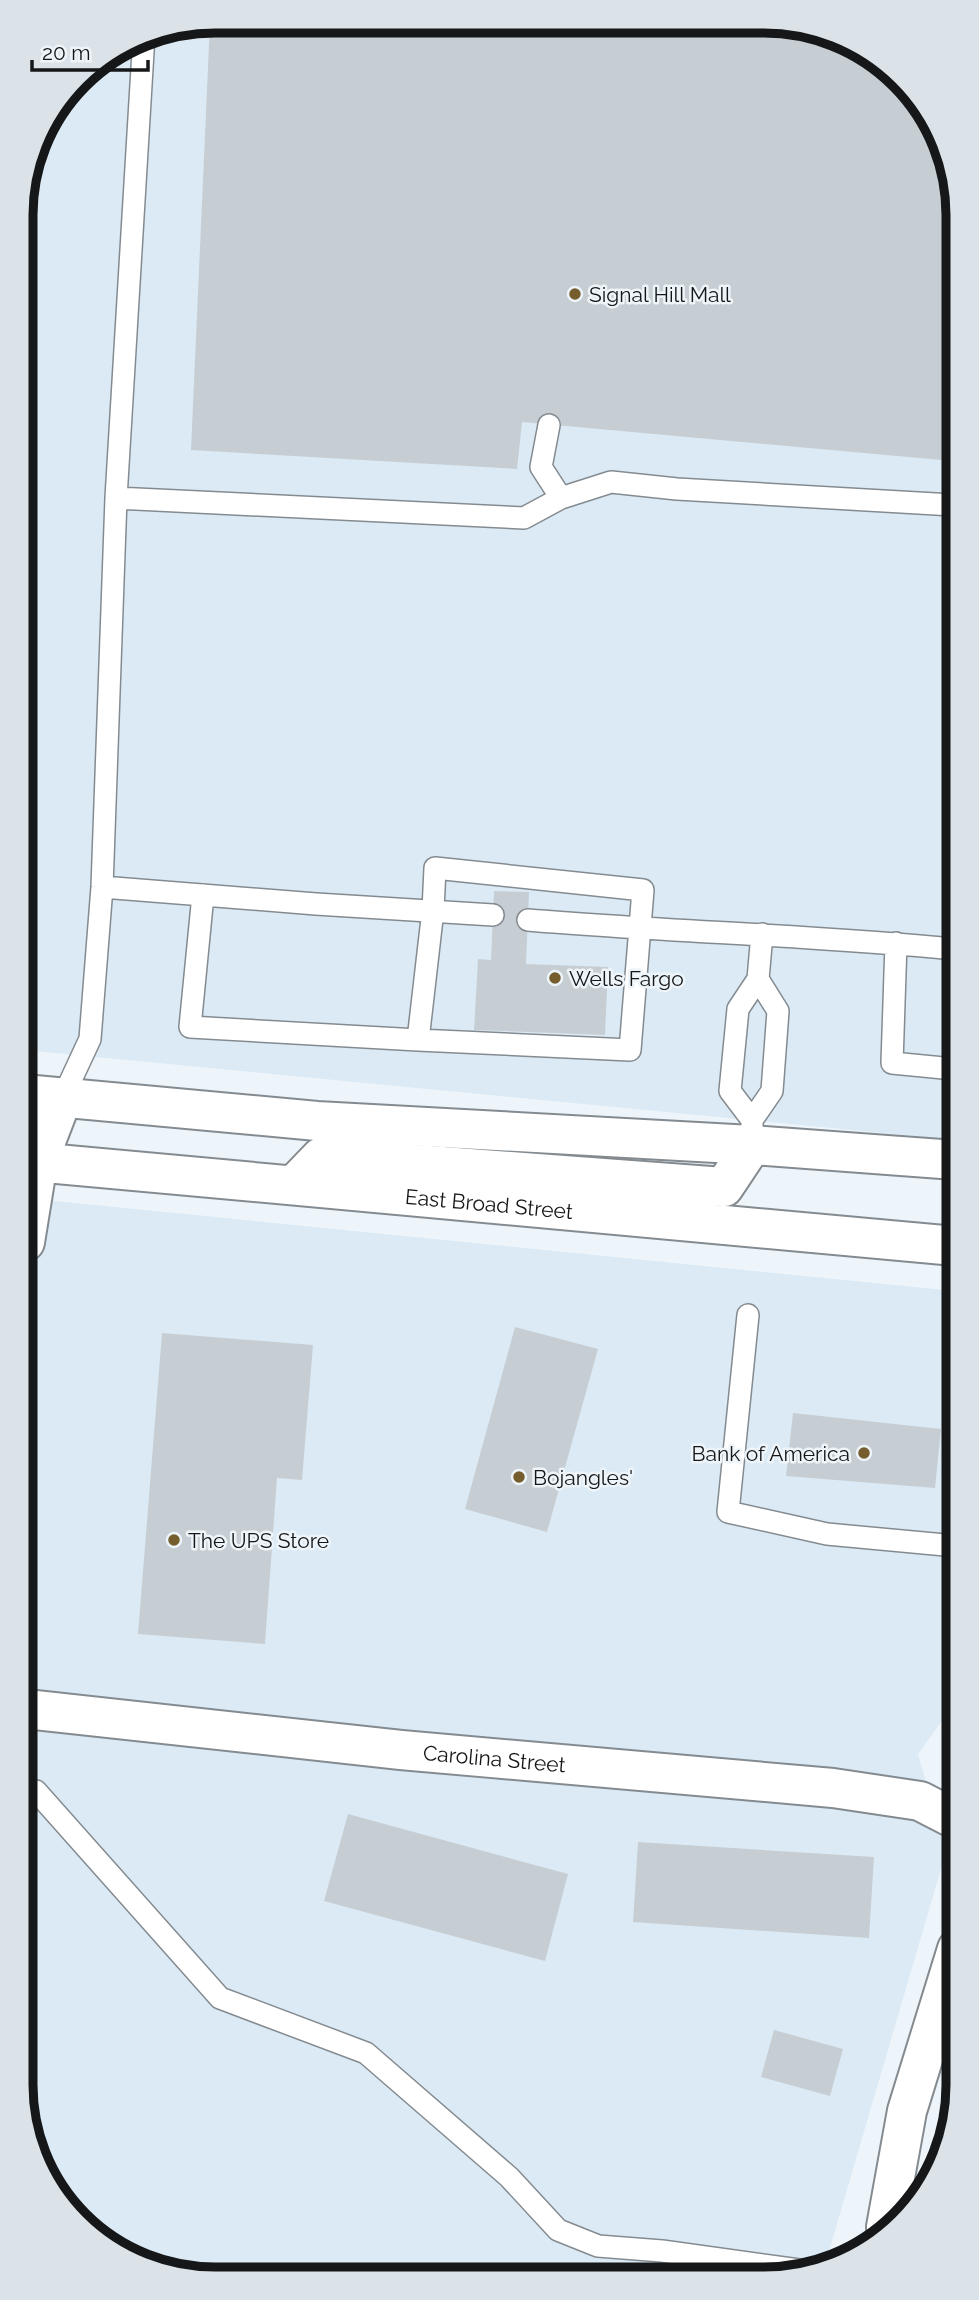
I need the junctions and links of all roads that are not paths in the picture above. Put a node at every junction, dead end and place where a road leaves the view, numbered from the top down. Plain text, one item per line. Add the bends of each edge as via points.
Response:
1 (143, 48) edge
2 (549, 425) dead end
3 (116, 498) junction
4 (561, 498) junction
5 (946, 505) edge
6 (102, 887) junction
7 (203, 895) junction
8 (433, 910) junction
9 (493, 915) dead end
10 (528, 920) dead end
11 (640, 930) junction
12 (762, 934) junction
13 (896, 943) junction
14 (946, 948) edge
15 (758, 979) junction
16 (418, 1040) junction
17 (946, 1068) edge
18 (34, 1095) edge
19 (63, 1097) junction
20 (752, 1133) junction
21 (33, 1156) edge
22 (945, 1159) edge
23 (33, 1161) edge
24 (294, 1185) junction
25 (945, 1244) edge
26 (748, 1315) dead end
27 (945, 1545) edge
28 (33, 1710) edge
29 (33, 1791) edge
30 (945, 1814) edge
31 (945, 1988) edge
32 (888, 2217) edge
33 (754, 2267) edge

1 - 3 lane
2 - 4 lane via 541,467
3 - 4 lane via 524,518
3 - 6 lane
4 - 5 lane via 611,482
6 - 7 lane
6 - 19 lane via 90,1039
7 - 8 lane
7 - 16 lane via 191,1027
8 - 9 lane
8 - 11 lane via 435,868 643,890
8 - 16 lane
10 - 11 lane
11 - 12 lane
11 - 16 lane via 630,1050
12 - 13 lane
12 - 15 lane
13 - 14 lane
13 - 17 lane via 892,1063
15 - 20 lane via 778,1011 772,1091
15 - 20 lane via 738,1009 730,1091
18 - 19 main road
19 - 20 main road via 317,1121
19 - 21 main road
20 - 22 main road
20 - 24 main road via 724,1187 321,1157
23 - 24 main road, East Broad Street
24 - 25 main road, East Broad Street
26 - 27 lane via 728,1513 827,1534
28 - 30 main road, Carolina Street via 401,1750 833,1788 920,1801
29 - 33 lane via 220,1998 366,2053 509,2177 558,2230 598,2246 662,2251
31 - 32 main road via 907,2111

